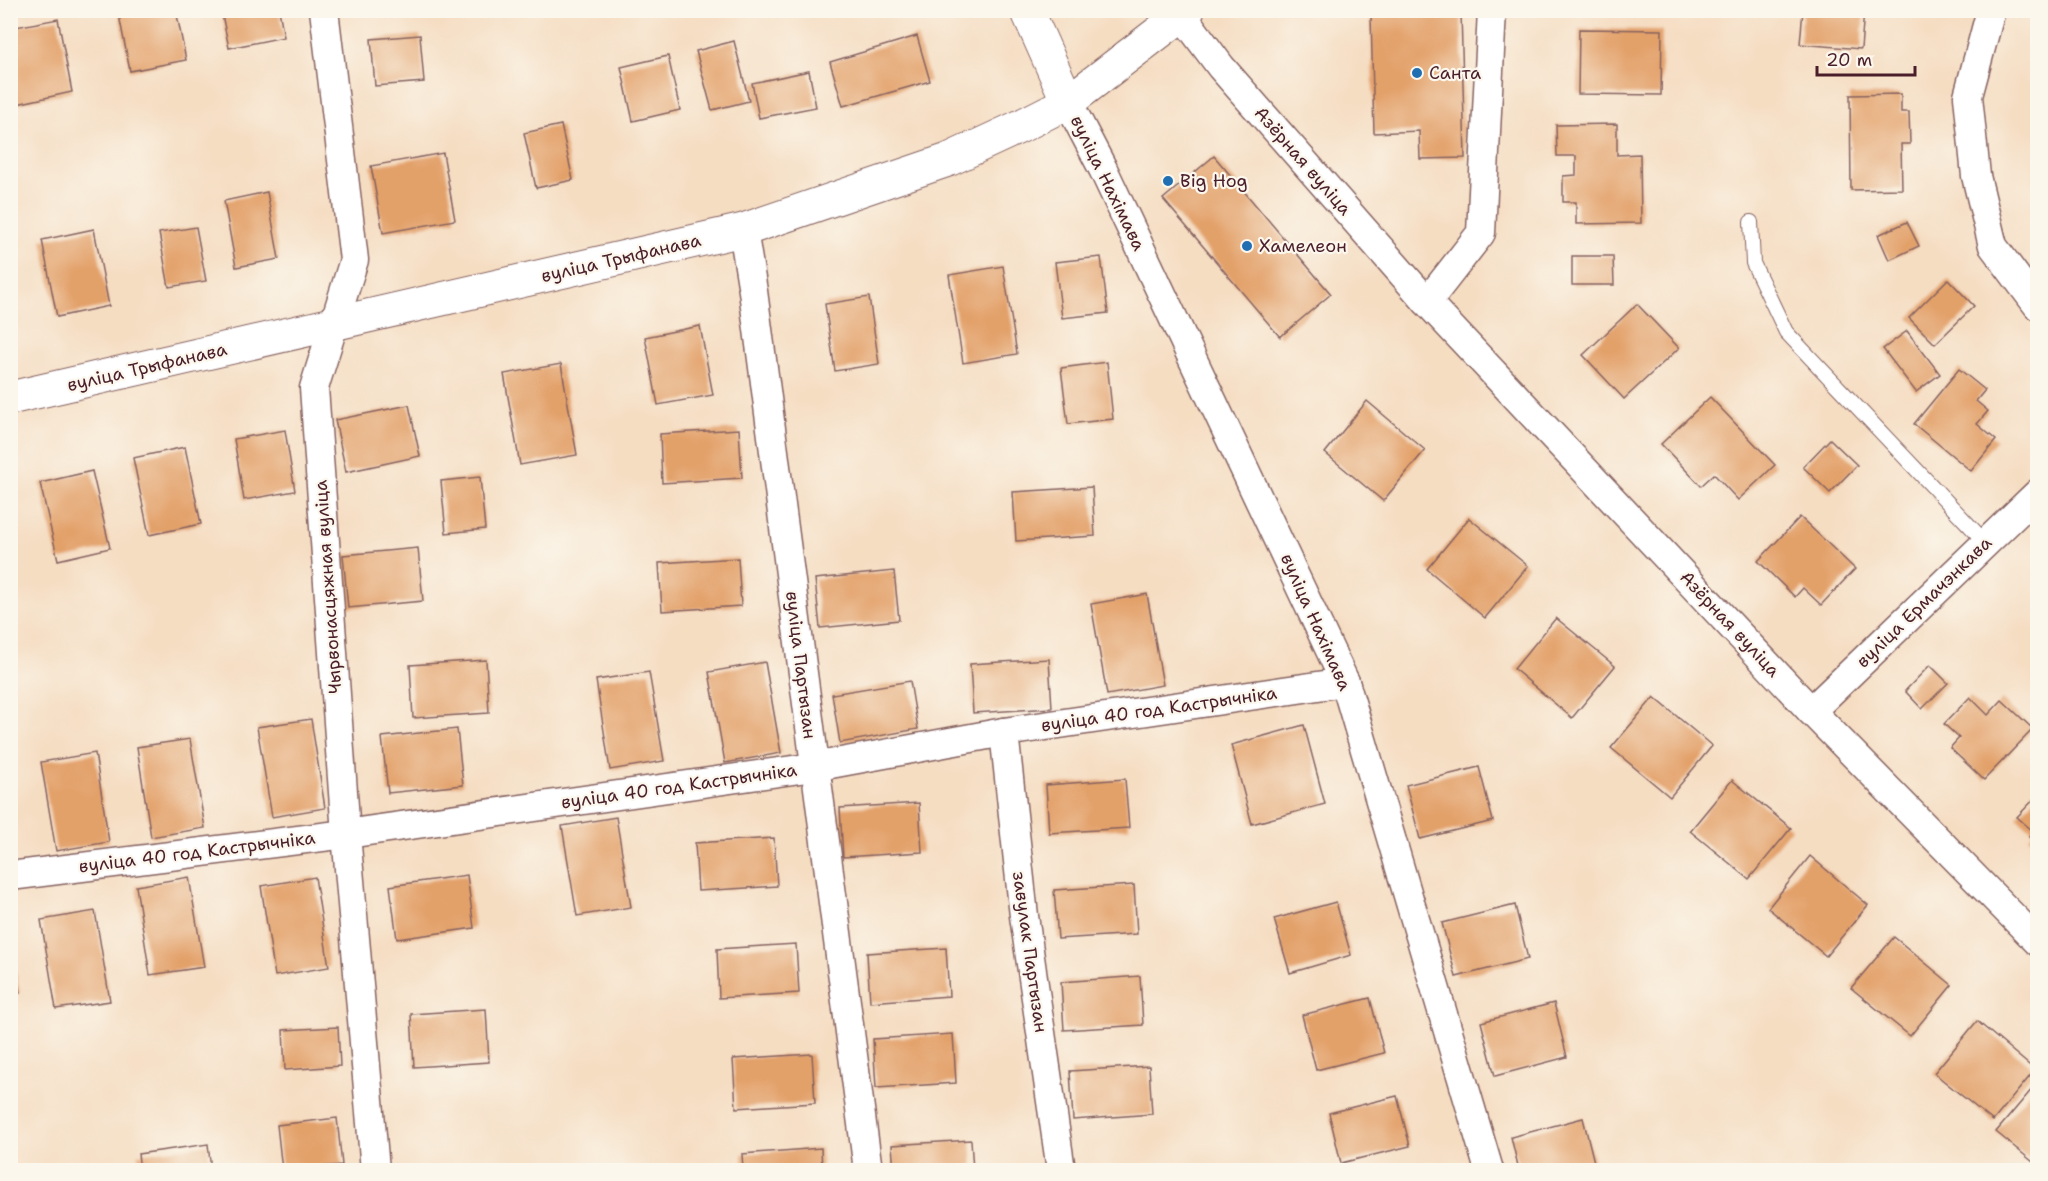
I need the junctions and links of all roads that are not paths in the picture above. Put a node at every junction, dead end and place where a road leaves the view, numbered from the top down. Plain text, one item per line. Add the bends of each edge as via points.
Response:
1 (324, 10) edge
2 (1027, 10) edge
3 (1492, 10) edge
4 (1992, 10) edge
5 (1185, 13) edge
6 (1068, 102) junction
7 (1751, 222) dead end
8 (743, 230) junction
9 (1427, 302) junction
10 (2037, 306) edge
11 (333, 325) junction
12 (10, 398) edge
13 (2037, 493) edge
14 (1986, 543) junction
15 (1345, 682) junction
16 (1811, 711) junction
17 (1005, 732) junction
18 (814, 767) junction
19 (346, 834) junction
20 (10, 876) edge
21 (2037, 942) edge
22 (375, 1170) edge
23 (868, 1170) edge
24 (1061, 1170) edge
25 (1489, 1170) edge

1 - 11 street, Чырвонасцяжная вуліца via 354,260
2 - 6 street
3 - 9 street via 1480,233
4 - 10 street via 1968,96 1976,176 1993,246
5 - 6 street, вуліца Трыфанава
5 - 9 street, Азёрная вуліца via 1221,67
6 - 8 street, вуліца Трыфанава via 948,160
6 - 15 street, вуліца Нахімава
7 - 14 lane via 1754,263 1786,332
8 - 11 street, вуліца Трыфанава
8 - 18 street, вуліца Партызан
9 - 16 street, Азёрная вуліца
11 - 12 street, вуліца Трыфанава
11 - 19 street, Чырвонасцяжная вуліца via 314,388
13 - 14 street, вуліца Ермачэнкава
14 - 16 street, вуліца Ермачэнкава
15 - 17 street, вуліца 40 год Кастрычніка
15 - 25 street, вуліца Нахімава
16 - 21 street, Азёрная вуліца
17 - 18 street, вуліца 40 год Кастрычніка
17 - 24 street, завулак Партызан via 1024,916
18 - 19 street, вуліца 40 год Кастрычніка
18 - 23 street, вуліца Партызан
19 - 20 street, вуліца 40 год Кастрычніка
19 - 22 street, Чырвонасцяжная вуліца

